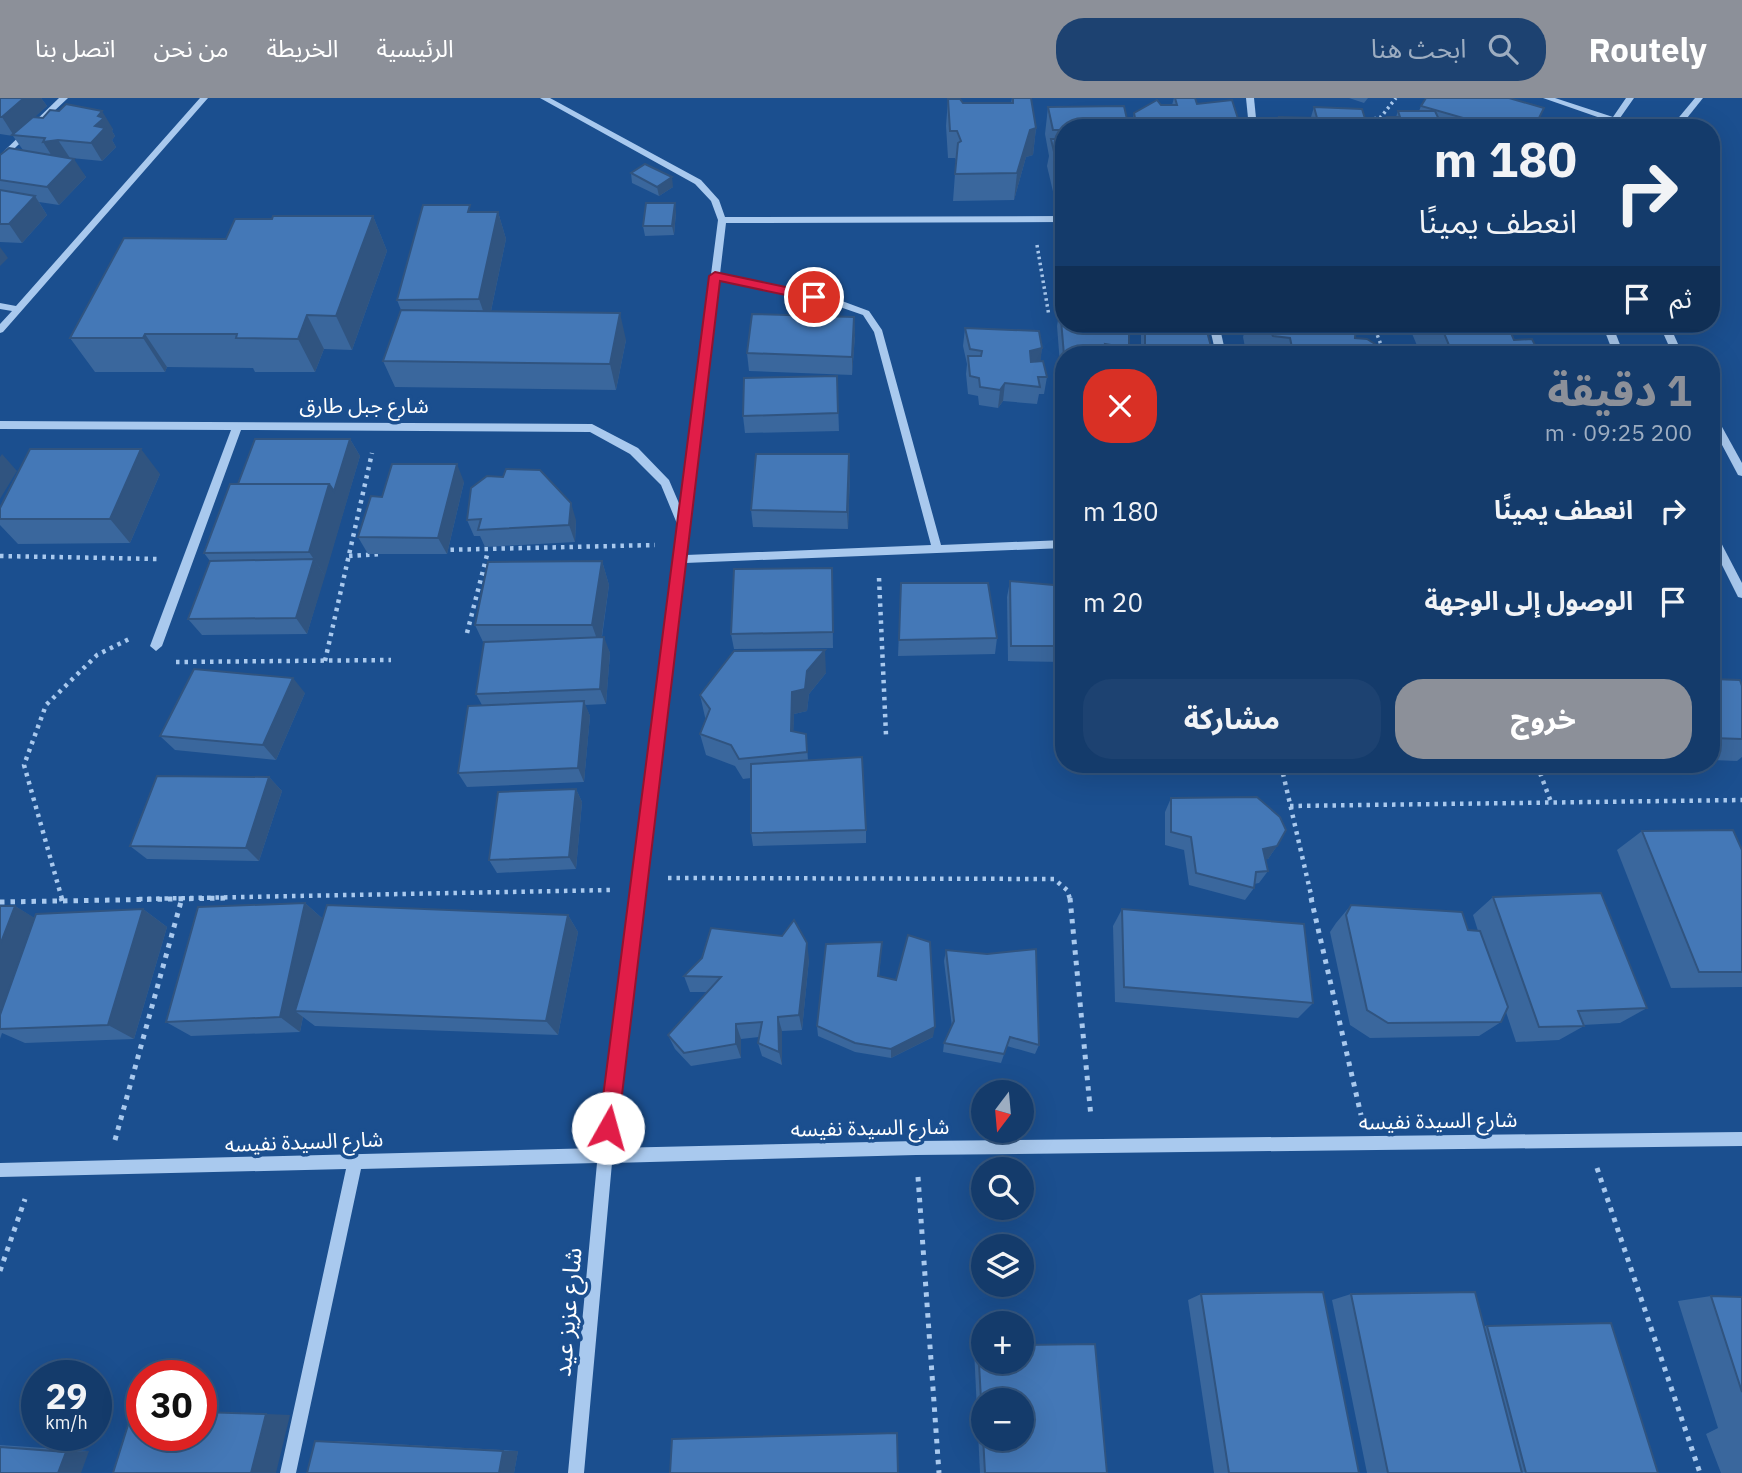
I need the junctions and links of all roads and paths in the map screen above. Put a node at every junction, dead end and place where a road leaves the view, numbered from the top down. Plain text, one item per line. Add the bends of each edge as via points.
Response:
1 (64, 98) edge
2 (204, 98) edge
3 (544, 98) edge
4 (1250, 98) edge
5 (1396, 98) edge
6 (1547, 98) edge
7 (1630, 98) edge
8 (1699, 98) edge
9 (1252, 119) edge
10 (1372, 119) edge
11 (1599, 119) edge
12 (1615, 119) edge
13 (1682, 119) edge
14 (0, 160) edge
15 (1033, 219) junction
16 (1055, 219) edge
17 (722, 220) junction
18 (715, 276) junction
19 (0, 306) edge
20 (18, 309) junction
21 (1049, 316) dead end
22 (0, 330) edge
23 (0, 425) edge
24 (238, 425) junction
25 (378, 425) junction
26 (1720, 432) edge
27 (1742, 472) edge
28 (682, 523) junction
29 (680, 544) junction
30 (1055, 544) edge
31 (937, 549) junction
32 (431, 550) edge
33 (488, 551) junction
34 (878, 551) junction
35 (1720, 551) edge
36 (390, 553) edge
37 (0, 556) edge
38 (349, 556) junction
39 (678, 559) junction
40 (188, 560) junction
41 (1742, 594) edge
42 (164, 623) junction
43 (467, 633) dead end
44 (156, 646) joint
45 (391, 660) dead end
46 (325, 661) junction
47 (886, 735) dead end
48 (1283, 773) edge
49 (1540, 773) edge
50 (1742, 800) edge
51 (1551, 802) junction
52 (1290, 806) junction
53 (638, 883) junction
54 (183, 898) junction
55 (62, 901) junction
56 (0, 902) edge
57 (1742, 1139) edge
58 (1588, 1141) junction
59 (1367, 1143) junction
60 (1093, 1146) junction
61 (916, 1148) junction
62 (605, 1155) junction
63 (355, 1162) junction
64 (107, 1168) junction
65 (0, 1170) edge
66 (35, 1170) junction
67 (0, 1271) edge
68 (288, 1473) edge
69 (576, 1473) edge
70 (939, 1473) edge
71 (1700, 1473) edge

1 - 14 street
2 - 20 street
3 - 17 street via 698,182 715,200
4 - 9 street
5 - 10 path via 1381,117
6 - 11 street
7 - 12 street
8 - 13 street
15 - 16 street
15 - 17 street
15 - 21 path
17 - 18 street, شارع عزيز عيد
18 - 28 street, شارع عزيز عيد
18 - 31 street via 866,313 879,332
19 - 20 street
20 - 22 street
23 - 24 street, شارع جبل طارق
24 - 25 street, شارع جبل طارق
24 - 40 street
25 - 28 street, شارع جبل طارق via 592,428 634,451 665,483
25 - 38 path
26 - 27 street
28 - 29 street, شارع عزيز عيد
29 - 33 path
29 - 39 street, شارع عزيز عيد
30 - 31 street
31 - 34 street
32 - 33 path via 485,547
33 - 43 path
34 - 39 street
34 - 47 path
35 - 41 street
36 - 38 path
37 - 40 path
38 - 46 path
39 - 53 street, شارع عزيز عيد
40 - 42 street
42 - 44 street
42 - 55 path via 97,654 46,705 24,765
44 - 46 path via 165,660 187,664
45 - 46 path
48 - 52 path
49 - 51 path
50 - 51 path
51 - 52 path
52 - 59 path
53 - 54 path
53 - 60 path via 1054,878 1067,890 1072,905
53 - 62 street, شارع عزيز عيد
54 - 55 path
54 - 64 path
55 - 56 path
57 - 58 street, شارع السيدة نفيسه
58 - 59 street, شارع السيدة نفيسه
58 - 71 path
59 - 60 street, شارع السيدة نفيسه
60 - 61 street, شارع السيدة نفيسه
61 - 62 street, شارع السيدة نفيسه
61 - 70 path
62 - 63 street, شارع السيدة نفيسه
62 - 69 street, شارع عزيز عيد
63 - 64 street, شارع السيدة نفيسه
63 - 68 street
64 - 66 street, شارع السيدة نفيسه
65 - 66 street, شارع السيدة نفيسه
66 - 67 path

